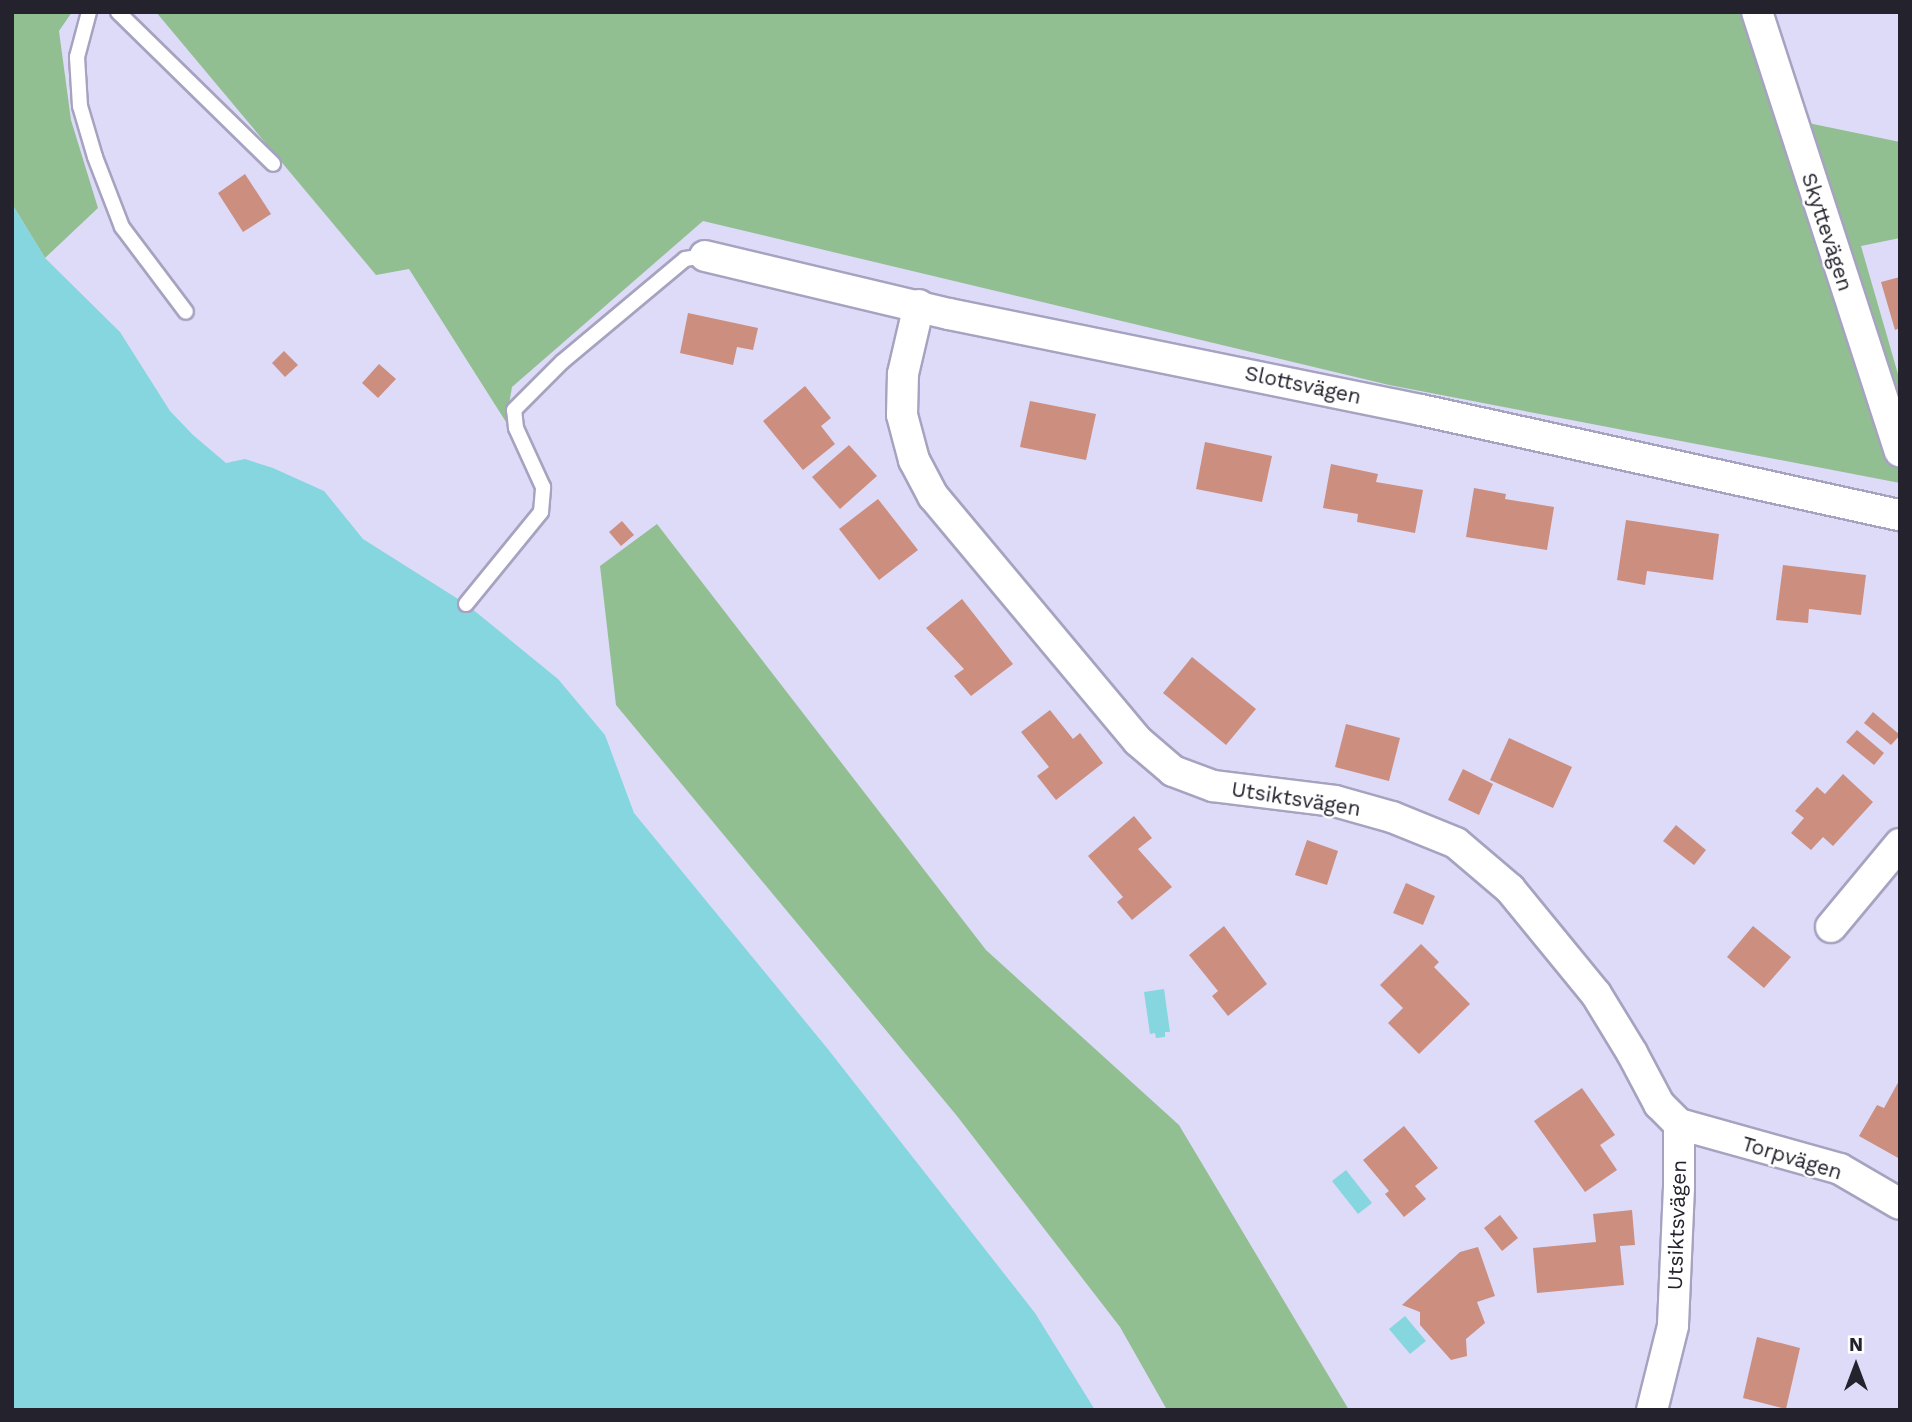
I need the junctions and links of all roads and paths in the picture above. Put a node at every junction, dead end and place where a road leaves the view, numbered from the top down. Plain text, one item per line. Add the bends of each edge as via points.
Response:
1 (89, 12) edge
2 (118, 12) edge
3 (1757, 12) edge
4 (273, 163) dead end
5 (705, 256) joint
6 (919, 305) junction
7 (186, 312) dead end
8 (1900, 451) edge
9 (1900, 515) edge
10 (466, 604) dead end
11 (1900, 844) edge
12 (1831, 927) dead end
13 (1679, 1124) junction
14 (1900, 1204) edge
15 (1652, 1410) edge

1 - 7 lane via 77,57 80,106 95,157 122,227
2 - 4 lane
3 - 8 street, Skyttevägen
5 - 6 street, Slottsvägen
5 - 10 lane via 685,259 562,362 514,410 516,428 543,487 541,512
6 - 9 street, Slottsvägen
6 - 13 street, Utsiktsvägen via 903,374 902,415 914,460 933,496 1138,741 1173,771 1213,786 1335,801 1392,817 1456,843 1510,889 1554,940 1596,994 1659,1104
11 - 12 street
13 - 14 street, Torpvägen via 1840,1169
13 - 15 street, Utsiktsvägen via 1673,1326

